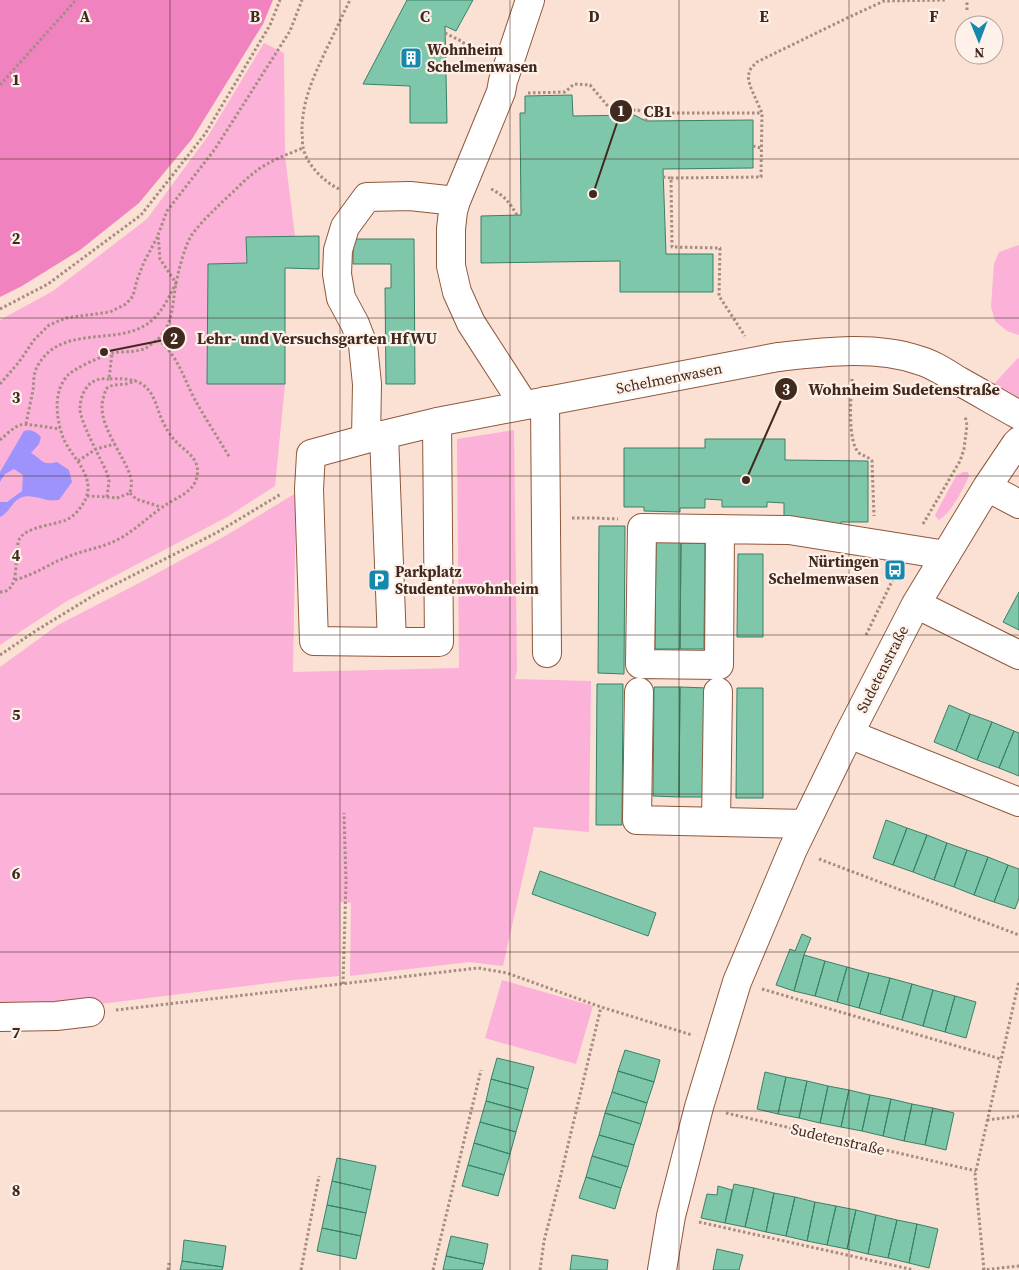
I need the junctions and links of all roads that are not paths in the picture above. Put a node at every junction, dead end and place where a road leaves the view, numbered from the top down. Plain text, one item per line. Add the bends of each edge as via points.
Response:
1 (530, 0) edge
2 (460, 193) junction
3 (535, 403) junction
4 (1019, 415) edge
5 (437, 422) junction
6 (375, 437) junction
7 (1019, 441) edge
8 (987, 487) junction
9 (1019, 504) edge
10 (720, 529) junction
11 (946, 555) junction
12 (916, 604) junction
13 (392, 642) junction
14 (547, 653) dead end
15 (1019, 655) edge
16 (639, 692) dead end
17 (718, 692) dead end
18 (849, 734) junction
19 (1019, 802) edge
20 (716, 822) junction
21 (805, 824) junction
22 (90, 1012) road end
23 (0, 1016) edge
24 (662, 1270) edge

1 - 2 street via 514,87 500,92
2 - 3 street via 453,212 451,238 451,266 458,292 471,323
2 - 6 street via 368,196 345,227 338,250 337,274 342,298 364,345
3 - 4 street, Schelmenwasen via 778,357 851,351 894,354 919,360
3 - 5 street, Schelmenwasen
3 - 14 street via 546,519
5 - 6 street, Schelmenwasen
5 - 13 street via 439,642
6 - 13 street
6 - 13 street, Schelmenwasen via 311,454 309,489 314,641
7 - 8 street, Sudetenstraße
8 - 9 street
8 - 11 street, Sudetenstraße
10 - 10 street via 642,528 640,664 719,665
10 - 11 street via 790,530
11 - 12 street, Sudetenstraße
12 - 15 street
12 - 18 street, Sudetenstraße
16 - 20 street via 637,820
17 - 20 street
18 - 19 street
18 - 21 street, Sudetenstraße
20 - 21 street
21 - 24 street, Sudetenstraße via 738,982 699,1107 671,1216
22 - 23 street

